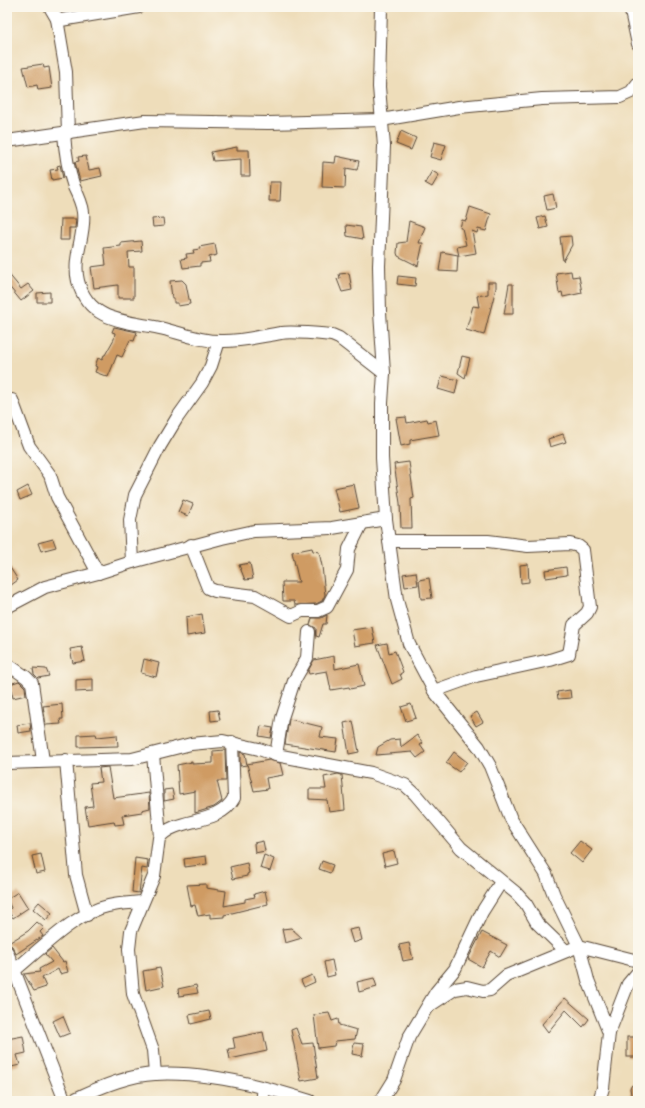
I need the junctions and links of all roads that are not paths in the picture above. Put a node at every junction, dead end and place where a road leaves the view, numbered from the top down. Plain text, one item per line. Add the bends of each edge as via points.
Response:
1 (50, 7) edge
2 (137, 7) edge
3 (381, 7) edge
4 (630, 7) edge
5 (57, 19) junction
6 (638, 44) edge
7 (638, 83) edge
8 (381, 120) junction
9 (66, 133) junction
10 (7, 141) edge
11 (219, 341) junction
12 (384, 373) junction
13 (12, 400) dead end
14 (386, 519) junction
15 (362, 522) junction
16 (389, 541) junction
17 (191, 545) junction
18 (132, 562) junction
19 (98, 574) junction
20 (7, 606) edge
21 (309, 632) dead end
22 (7, 664) edge
23 (434, 691) junction
24 (232, 742) junction
25 (153, 754) junction
26 (276, 755) junction
27 (66, 760) junction
28 (43, 761) junction
29 (7, 763) edge
30 (160, 837) junction
31 (501, 882) junction
32 (142, 902) junction
33 (87, 915) junction
34 (580, 946) junction
35 (566, 951) junction
36 (7, 952) edge
37 (638, 961) edge
38 (15, 970) junction
39 (638, 972) edge
40 (424, 1009) junction
41 (609, 1033) junction
42 (155, 1074) junction
43 (264, 1088) junction
44 (65, 1101) edge
45 (72, 1101) edge
46 (262, 1101) edge
47 (310, 1101) edge
48 (382, 1101) edge
49 (599, 1101) edge

1 - 5 street
2 - 5 street via 67,20
3 - 8 street
4 - 6 street
5 - 9 street via 66,72
7 - 8 street via 631,92 620,97 542,99 459,107
8 - 9 street via 159,120
8 - 12 street via 384,146 380,312
9 - 10 street
9 - 11 street via 65,148 71,176 83,210 83,230 76,266 78,281 94,308 108,317 124,322
11 - 12 street via 243,340 284,332 332,335
11 - 18 street via 202,383 163,441 135,495 130,520
12 - 14 street via 382,458
13 - 19 street via 29,446 50,475 57,497
14 - 15 street
14 - 16 street
15 - 17 street via 332,528 254,531
15 - 17 street via 349,549 347,570 327,607 318,611 302,611 291,616 255,596 208,588
16 - 23 street via 397,600 404,628 409,644
16 - 23 street via 488,541 528,546 570,544 583,550 590,607 574,625 569,654 476,676
17 - 18 street
18 - 19 street
19 - 20 street via 46,587
21 - 26 street via 307,658 294,681 282,718
22 - 28 street via 29,679 33,688
23 - 34 street via 464,727 490,766 511,819 546,874
24 - 25 street via 206,742
24 - 26 street
24 - 30 street via 235,793 232,802 208,819 172,828
25 - 27 street via 126,759
25 - 30 street
26 - 31 street via 371,773 405,785 461,848
27 - 28 street
27 - 33 street via 76,875
28 - 29 street
30 - 32 street via 154,876
31 - 35 street via 516,893 537,923
31 - 40 street via 482,912 455,969
32 - 33 street via 108,906
32 - 42 street via 130,941 130,976 133,994 153,1050
33 - 38 street via 67,927
34 - 35 street
34 - 37 street
34 - 41 street via 588,980
35 - 40 street via 506,976 487,991 467,987 455,989
36 - 38 street
38 - 44 street
39 - 41 street via 628,984
40 - 48 street via 405,1045 390,1088
41 - 49 street via 603,1088
42 - 43 street via 210,1076
42 - 45 street via 96,1089
43 - 46 street
43 - 47 street

